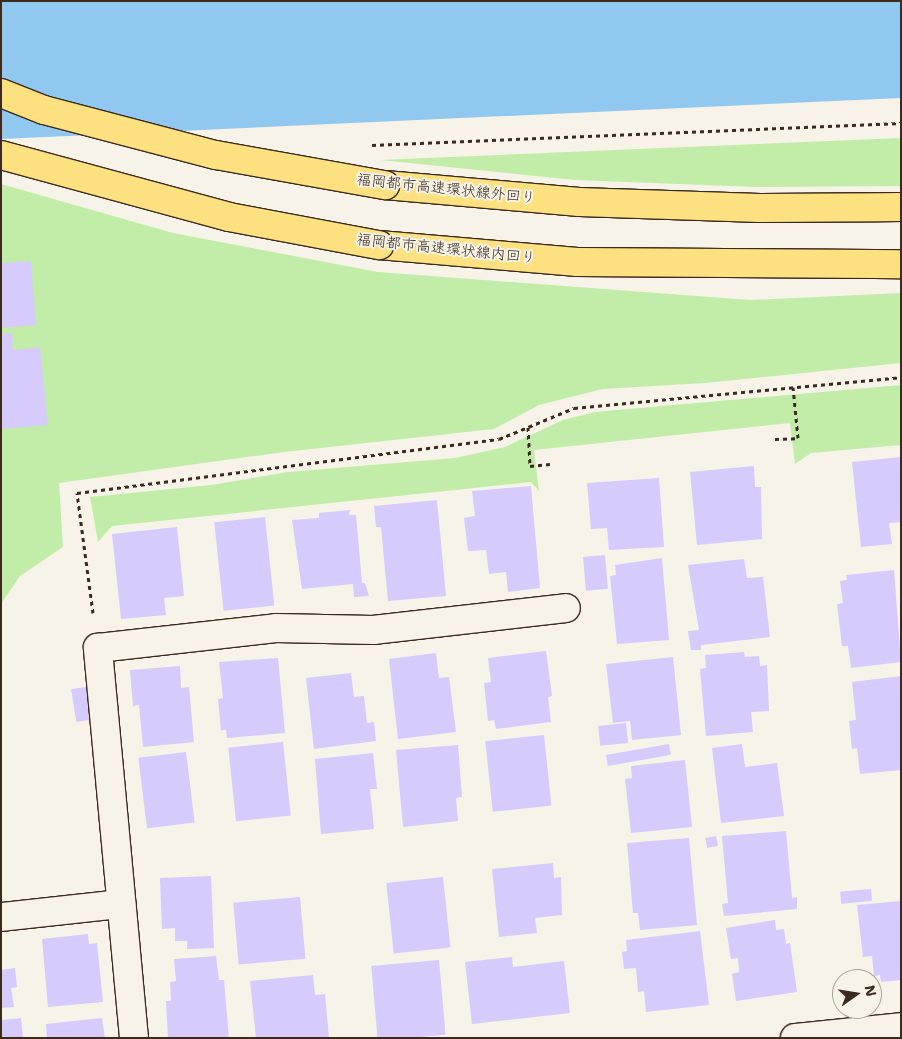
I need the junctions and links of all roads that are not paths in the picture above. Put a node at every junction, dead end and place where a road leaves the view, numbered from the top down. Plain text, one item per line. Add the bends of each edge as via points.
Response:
1 (1, 93) edge
2 (1, 155) edge
3 (901, 207) edge
4 (901, 264) edge
5 (566, 608) dead end
6 (121, 904) junction
7 (1, 916) edge
8 (901, 1027) edge
9 (134, 1038) edge
10 (795, 1038) edge

1 - 3 highway, 福岡都市高速環状線外回り, bridge via 44,110 216,155 385,185 579,202 760,208
2 - 4 highway, 福岡都市高速環状線内回り, bridge via 229,217 378,245 577,262
5 - 6 street via 373,630 276,628 98,648
6 - 7 street
6 - 9 street
8 - 10 street

